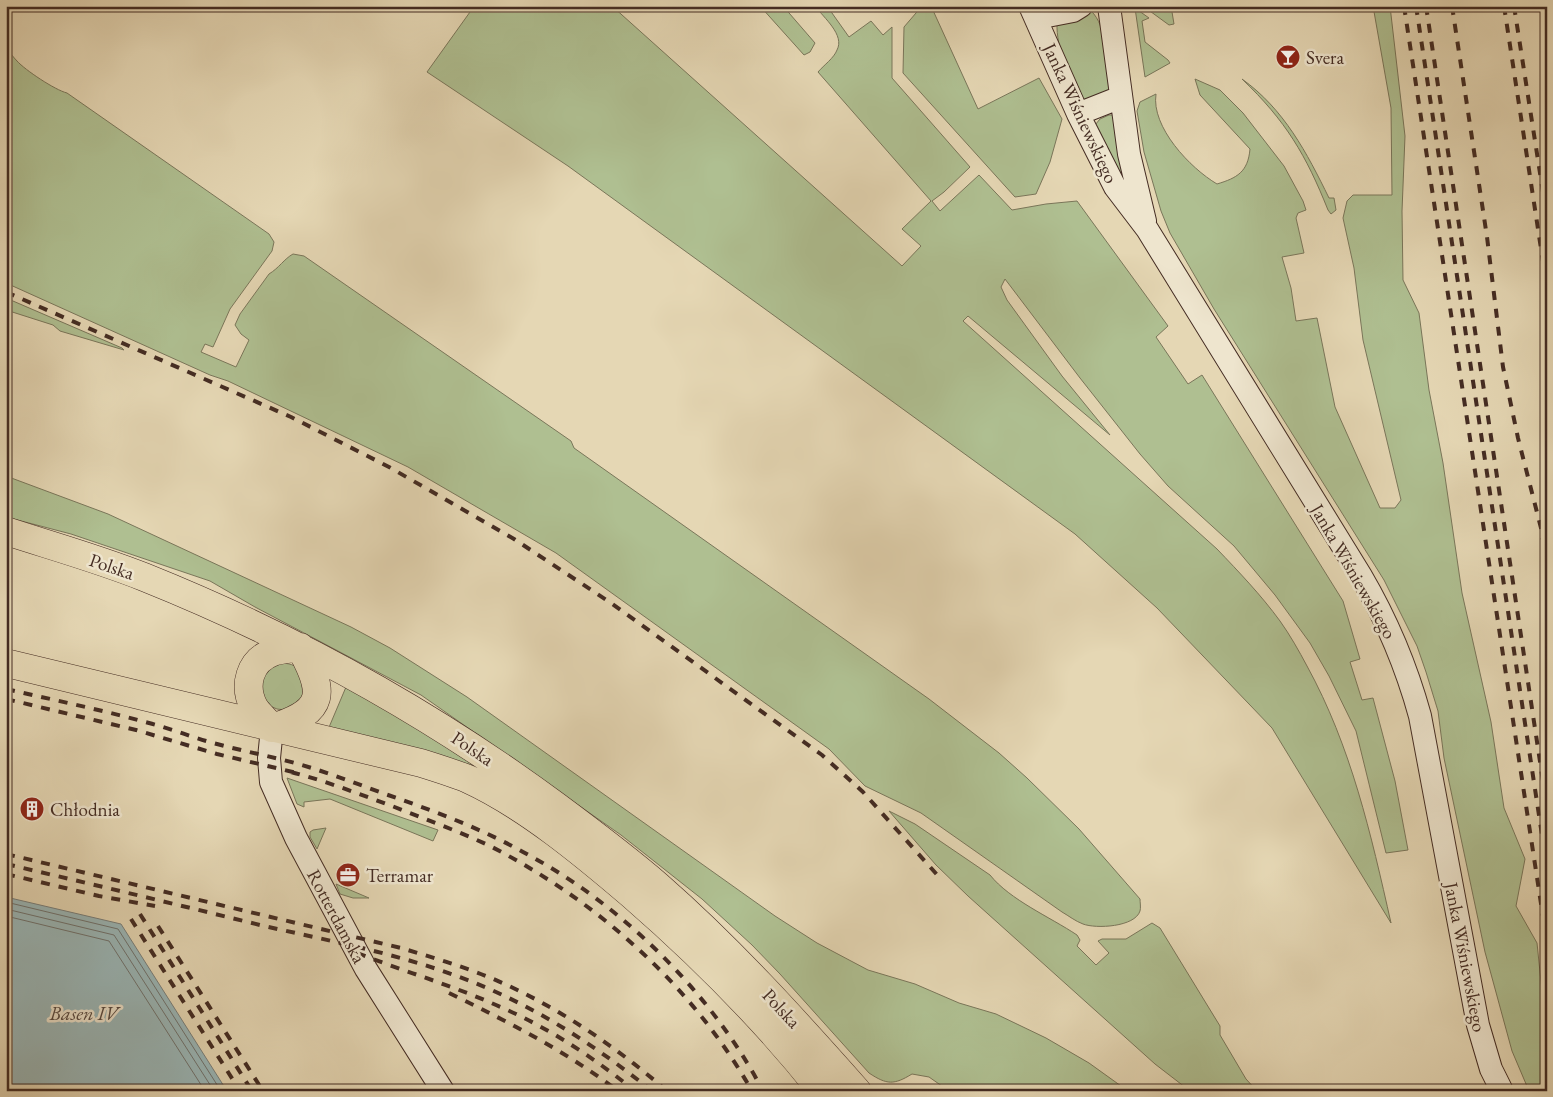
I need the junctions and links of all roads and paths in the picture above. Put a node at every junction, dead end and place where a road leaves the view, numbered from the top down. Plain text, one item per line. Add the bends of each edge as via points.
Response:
1 (1081, 6) edge
2 (1109, 6) edge
3 (1036, 10) edge
4 (1121, 97) junction
5 (1078, 114) junction
6 (1147, 229) junction
7 (6, 531) edge
8 (300, 647) junction
9 (6, 663) edge
10 (272, 728) junction
11 (1491, 1080) edge
12 (443, 1091) edge
13 (822, 1091) edge
14 (857, 1091) edge
15 (1502, 1091) edge

1 - 3 main road via 1073,11
2 - 4 main road, Janka Wiśniewskiego
3 - 5 main road, Janka Wiśniewskiego
4 - 5 main road
4 - 6 main road, Janka Wiśniewskiego via 1128,154
5 - 6 main road, Janka Wiśniewskiego via 1115,187
6 - 11 main road, Janka Wiśniewskiego via 1361,576 1392,634 1420,716
7 - 8 highway, Polska via 141,576
8 - 10 highway via 317,682 315,701 294,721
8 - 10 highway via 272,652 252,668 248,680 249,693 254,708
8 - 14 highway, Polska via 462,739 598,836 737,959
9 - 10 highway, Polska
10 - 12 main road, Rotterdamska via 271,782 296,838 366,969
10 - 13 highway, Polska via 443,770 491,791 531,816 596,864 681,937 761,1018
11 - 15 main road, Janka Wiśniewskiego

